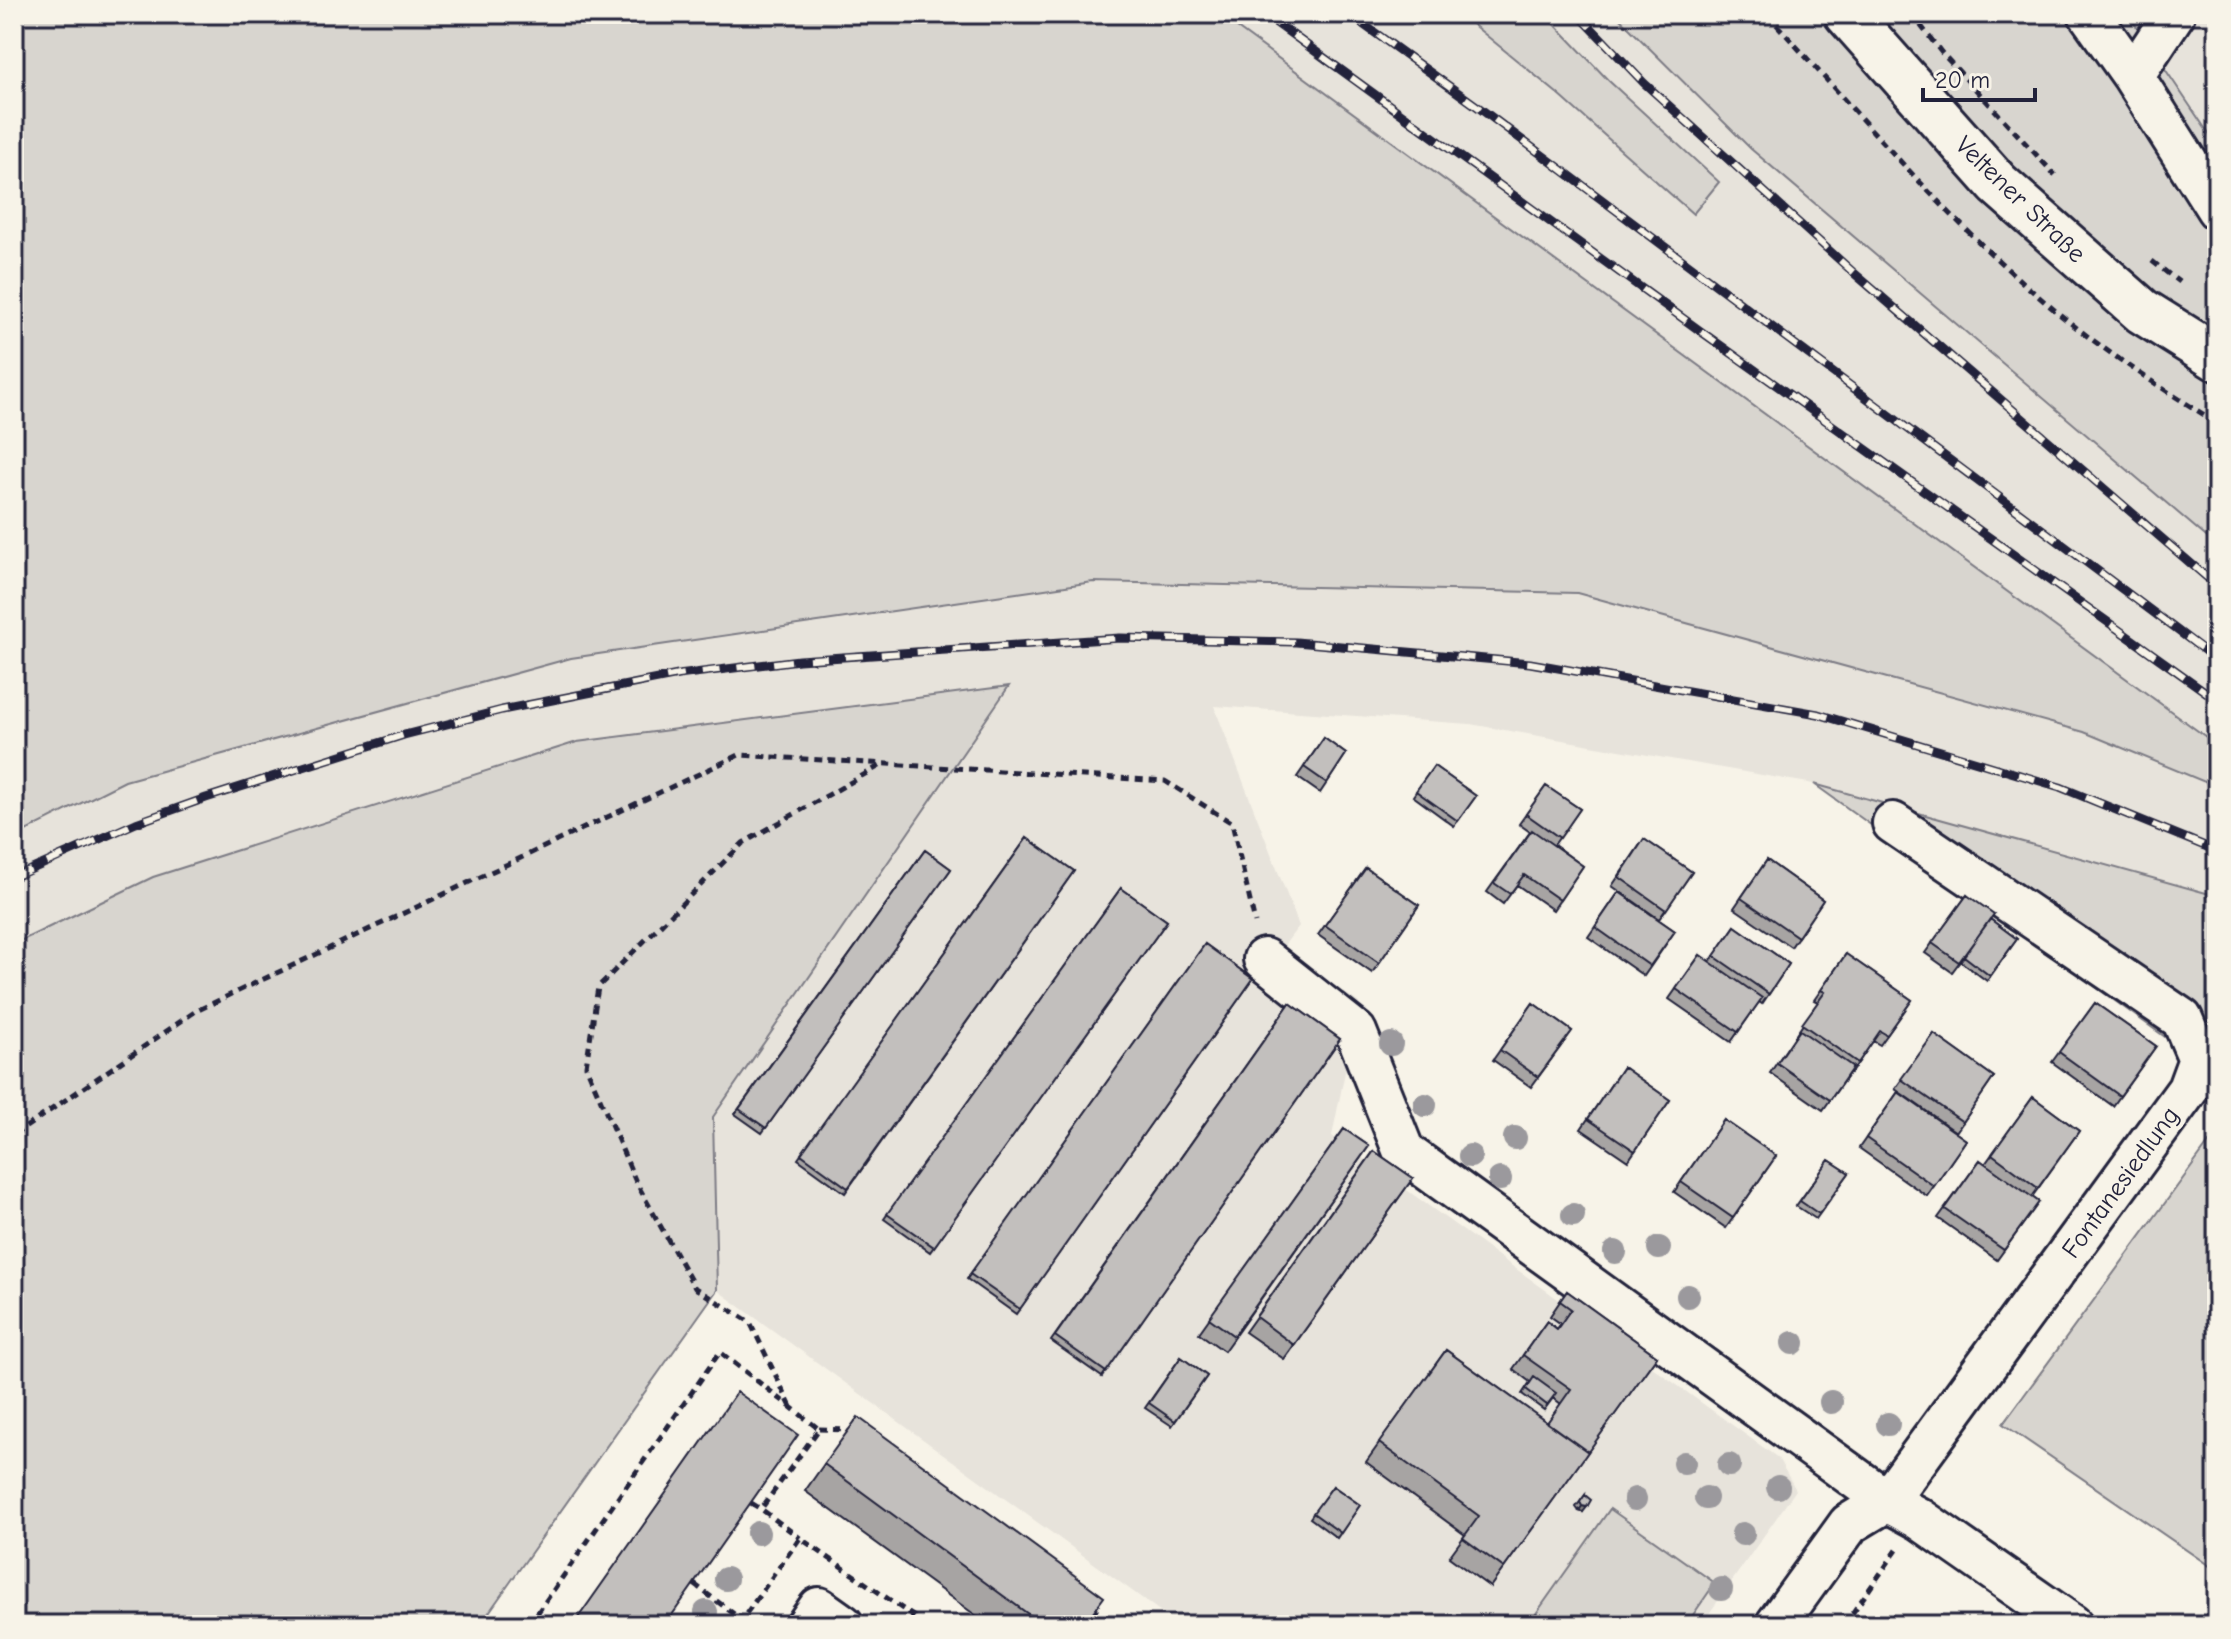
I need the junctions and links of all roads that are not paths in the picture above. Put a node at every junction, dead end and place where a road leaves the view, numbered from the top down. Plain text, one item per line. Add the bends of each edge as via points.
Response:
1 (1847, 14) edge
2 (2089, 14) edge
3 (2174, 14) edge
4 (2133, 76) junction
5 (2217, 209) edge
6 (2217, 358) edge
7 (1893, 823) dead end
8 (1264, 959) road end
9 (1903, 1510) junction
10 (807, 1625) edge
11 (843, 1625) edge
12 (1776, 1625) edge
13 (2072, 1625) edge

1 - 6 main road, Veltener Straße via 1998,184 2142,311
2 - 4 street
3 - 4 street
4 - 5 street
7 - 9 street, Fontanesiedlung via 2182,1019 2199,1059 2188,1089
8 - 9 street via 1356,1032 1404,1152
9 - 12 street via 1849,1524
9 - 13 street
10 - 11 street via 819,1608

